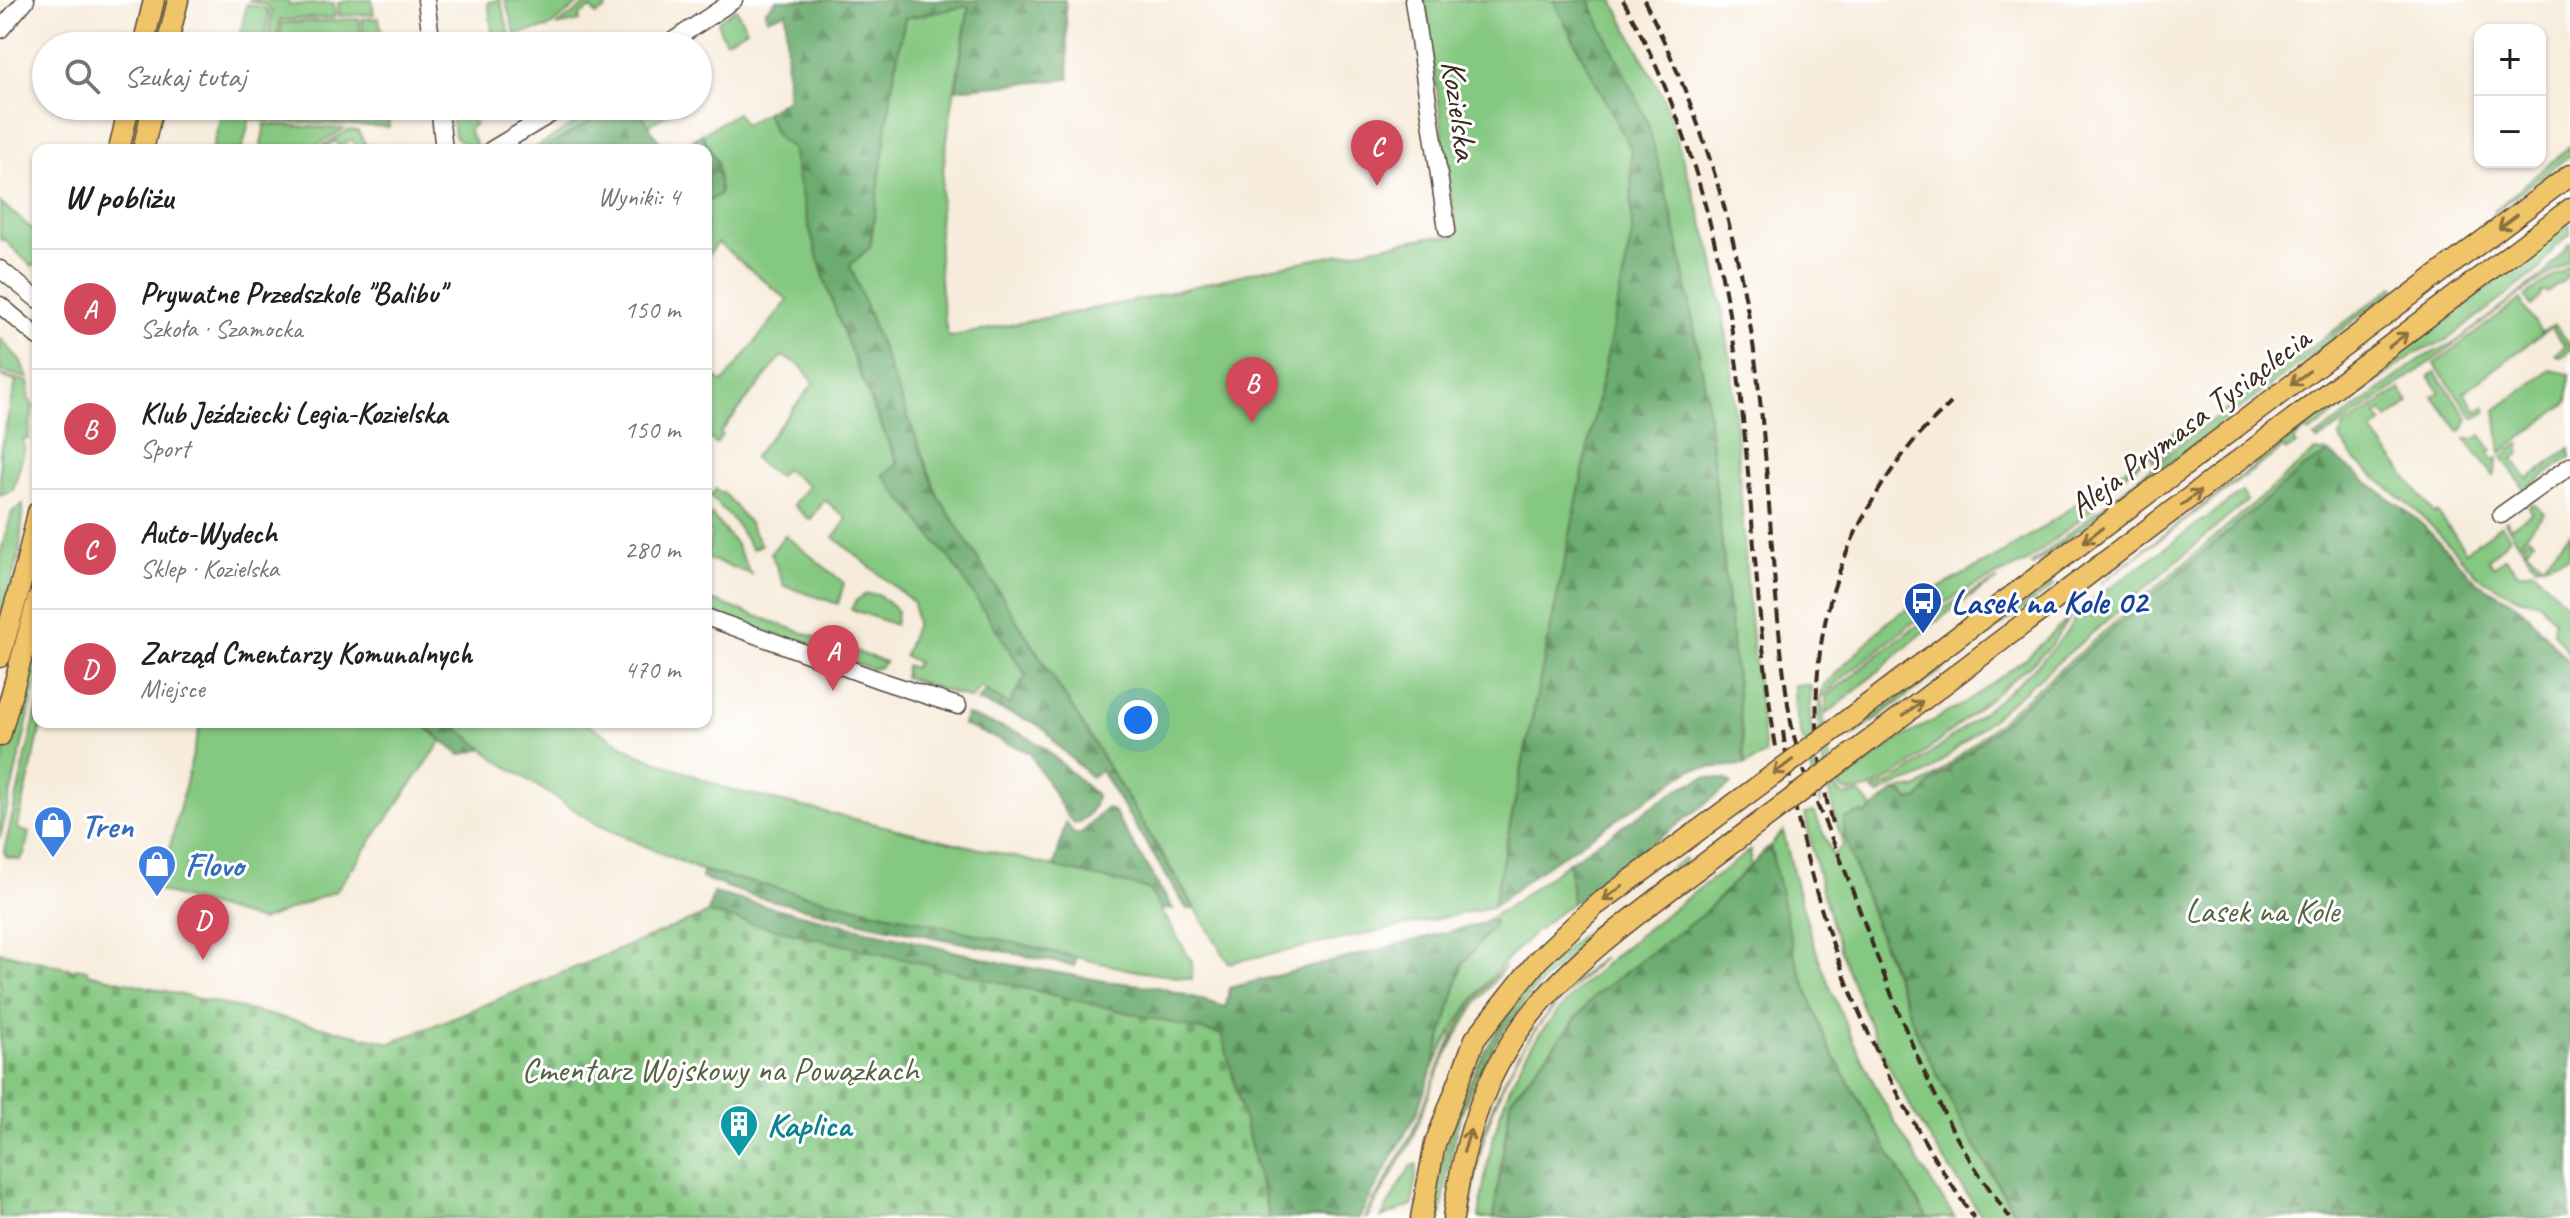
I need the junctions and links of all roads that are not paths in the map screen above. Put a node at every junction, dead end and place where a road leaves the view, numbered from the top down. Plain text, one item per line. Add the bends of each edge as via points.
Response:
1 (26, 0) edge
2 (154, 0) edge
3 (178, 0) edge
4 (426, 0) edge
5 (734, 0) edge
6 (1413, 0) edge
7 (0, 30) edge
8 (146, 32) edge
9 (170, 32) edge
10 (430, 32) edge
11 (686, 32) edge
12 (126, 120) edge
13 (150, 120) edge
14 (441, 120) edge
15 (541, 120) edge
16 (120, 144) edge
17 (144, 144) edge
18 (443, 144) edge
19 (501, 144) edge
20 (2570, 175) edge
21 (2570, 209) edge
22 (1447, 229) dead end
23 (0, 269) edge
24 (32, 295) edge
25 (0, 305) edge
26 (32, 332) edge
27 (2570, 466) edge
28 (2501, 515) dead end
29 (32, 538) edge
30 (712, 619) edge
31 (32, 620) edge
32 (0, 657) edge
33 (958, 706) dead end
34 (0, 736) edge
35 (1421, 1218) edge
36 (1453, 1218) edge

1 - 7 street
2 - 8 main road
3 - 9 main road
4 - 10 street
5 - 11 street
6 - 22 street, Kozielska
12 - 16 main road
13 - 17 main road
14 - 18 street
15 - 19 street
20 -> 35 main road, Aleja Prymasa Tysiąclecia, bridge via 1595,906 1538,960 1475,1039 1435,1144
36 -> 21 main road, Aleja Prymasa Tysiąclecia, bridge via 1465,1149 1481,1099 1510,1041 1567,972
23 - 24 street
25 - 26 street
27 - 28 street
29 - 32 main road
30 - 33 street
31 - 34 main road

